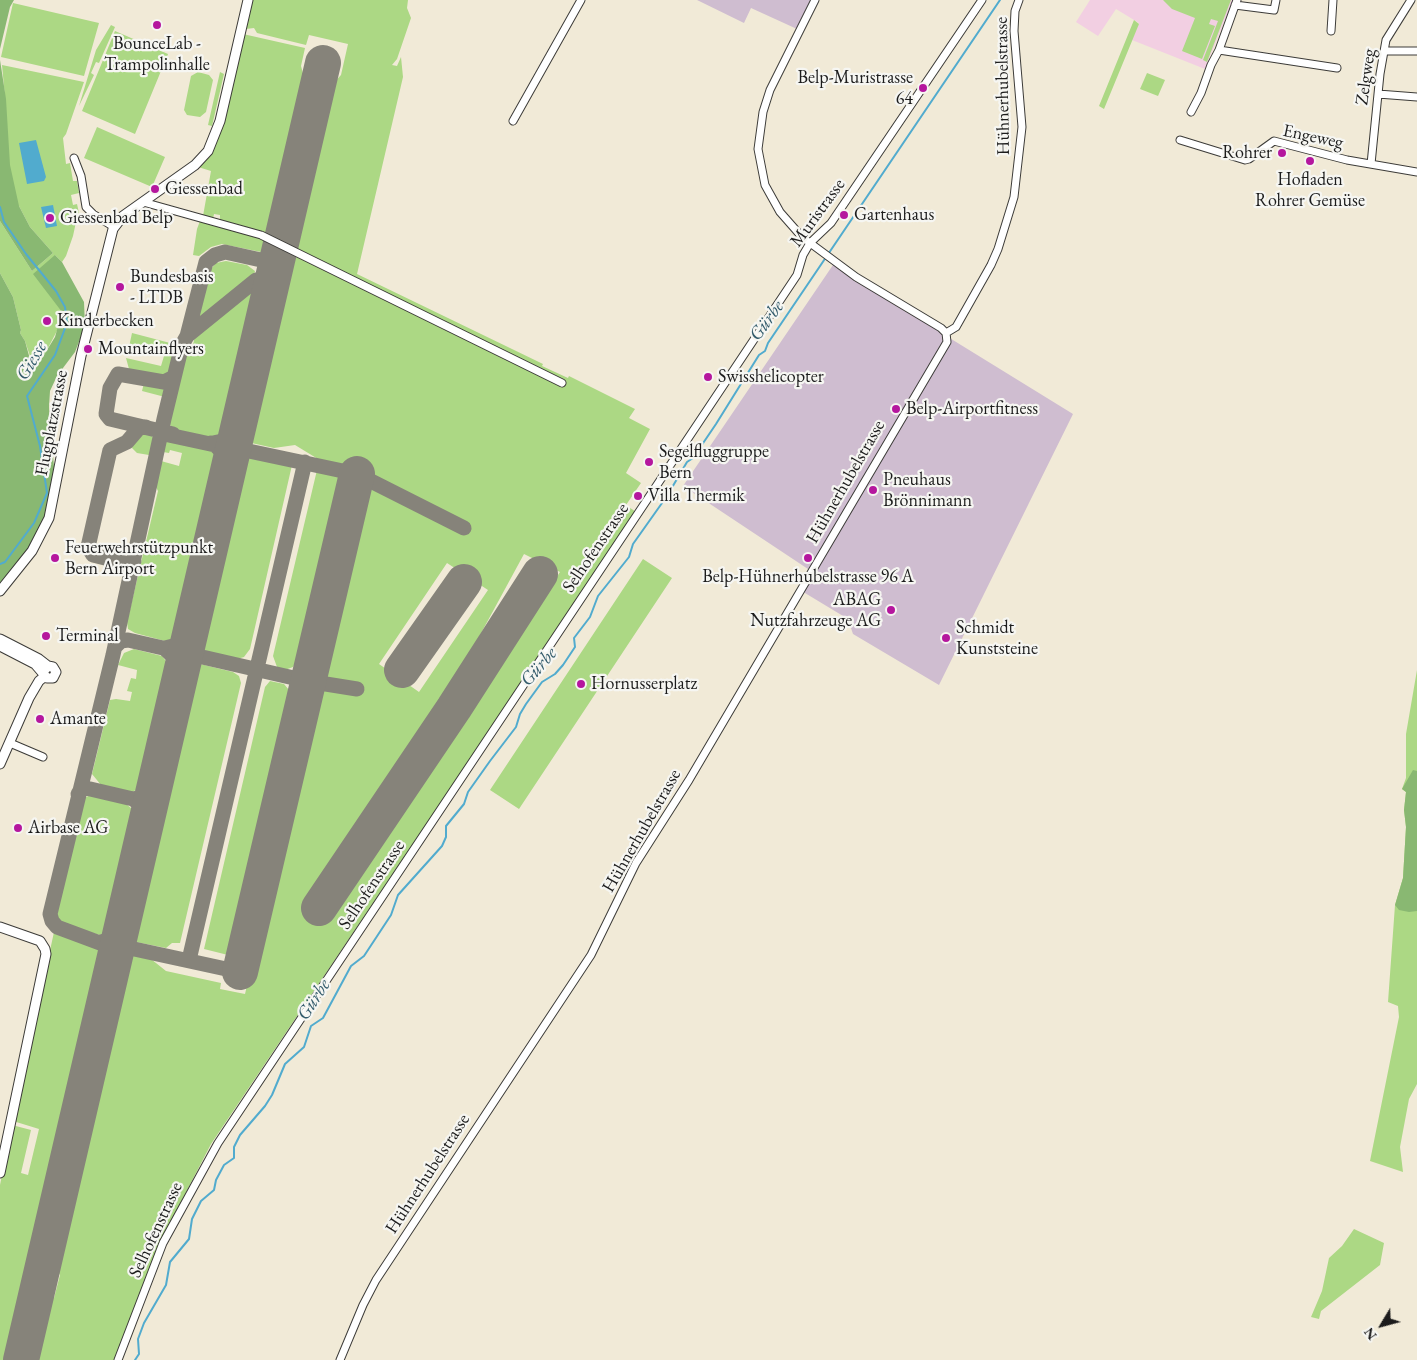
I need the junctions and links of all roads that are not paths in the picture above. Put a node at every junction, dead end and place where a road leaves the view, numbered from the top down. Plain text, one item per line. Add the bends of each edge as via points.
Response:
1 (248, 0) edge
2 (581, 0) edge
3 (815, 0) edge
4 (982, 0) edge
5 (1019, 0) edge
6 (1276, 0) edge
7 (1333, 0) edge
8 (1411, 0) edge
9 (1236, 3) edge
10 (1332, 31) dead end
11 (1219, 50) junction
12 (1384, 51) junction
13 (1417, 52) edge
14 (1337, 68) dead end
15 (1378, 94) junction
16 (1417, 97) edge
17 (1191, 112) dead end
18 (513, 121) dead end
19 (1180, 140) dead end
20 (74, 158) dead end
21 (1371, 164) junction
22 (1417, 172) edge
23 (143, 202) junction
24 (158, 207) junction
25 (156, 216) dead end
26 (114, 227) junction
27 (810, 243) junction
28 (947, 336) junction
29 (562, 383) dead end
30 (683, 445) joint
31 (0, 591) edge
32 (0, 639) edge
33 (0, 646) edge
34 (45, 672) junction
35 (10, 743) junction
36 (43, 757) dead end
37 (0, 764) edge
38 (0, 927) edge
39 (0, 1173) edge
40 (118, 1360) edge
41 (340, 1360) edge

1 - 23 street via 213,141 195,165
2 - 18 street
3 - 27 street via 765,104 758,142 763,176 771,198 790,225
4 - 27 street, Muristrasse via 831,223
5 - 28 street, Hühnerhubelstrasse via 1014,31 1022,127 1014,197 998,249 956,327
6 - 9 street via 1274,10
7 - 10 street
8 - 12 street, Zelgweg via 1388,35
9 - 11 street
11 - 14 street
11 - 17 street
12 - 13 street
12 - 15 street, Zelgweg
15 - 16 street
15 - 21 street, Zelgweg
19 - 21 street, Engeweg via 1245,160 1274,141
20 - 26 street via 81,176 86,207
21 - 22 street, Engeweg
23 - 24 street
23 - 26 street
24 - 25 street
24 - 29 street via 261,235
26 - 31 street, Flugplatzstrasse via 81,356 49,518 32,551
27 - 28 street
27 - 30 street, Muristrasse via 797,275
28 - 41 street, Hühnerhubelstrasse via 945,347 689,780 636,863 590,955 376,1280
30 - 40 street, Selhofenstrasse via 218,1143 163,1243
32 - 34 street via 39,660
33 - 34 street
34 - 35 street
35 - 36 street
35 - 37 street
38 - 39 street via 40,940 46,954

